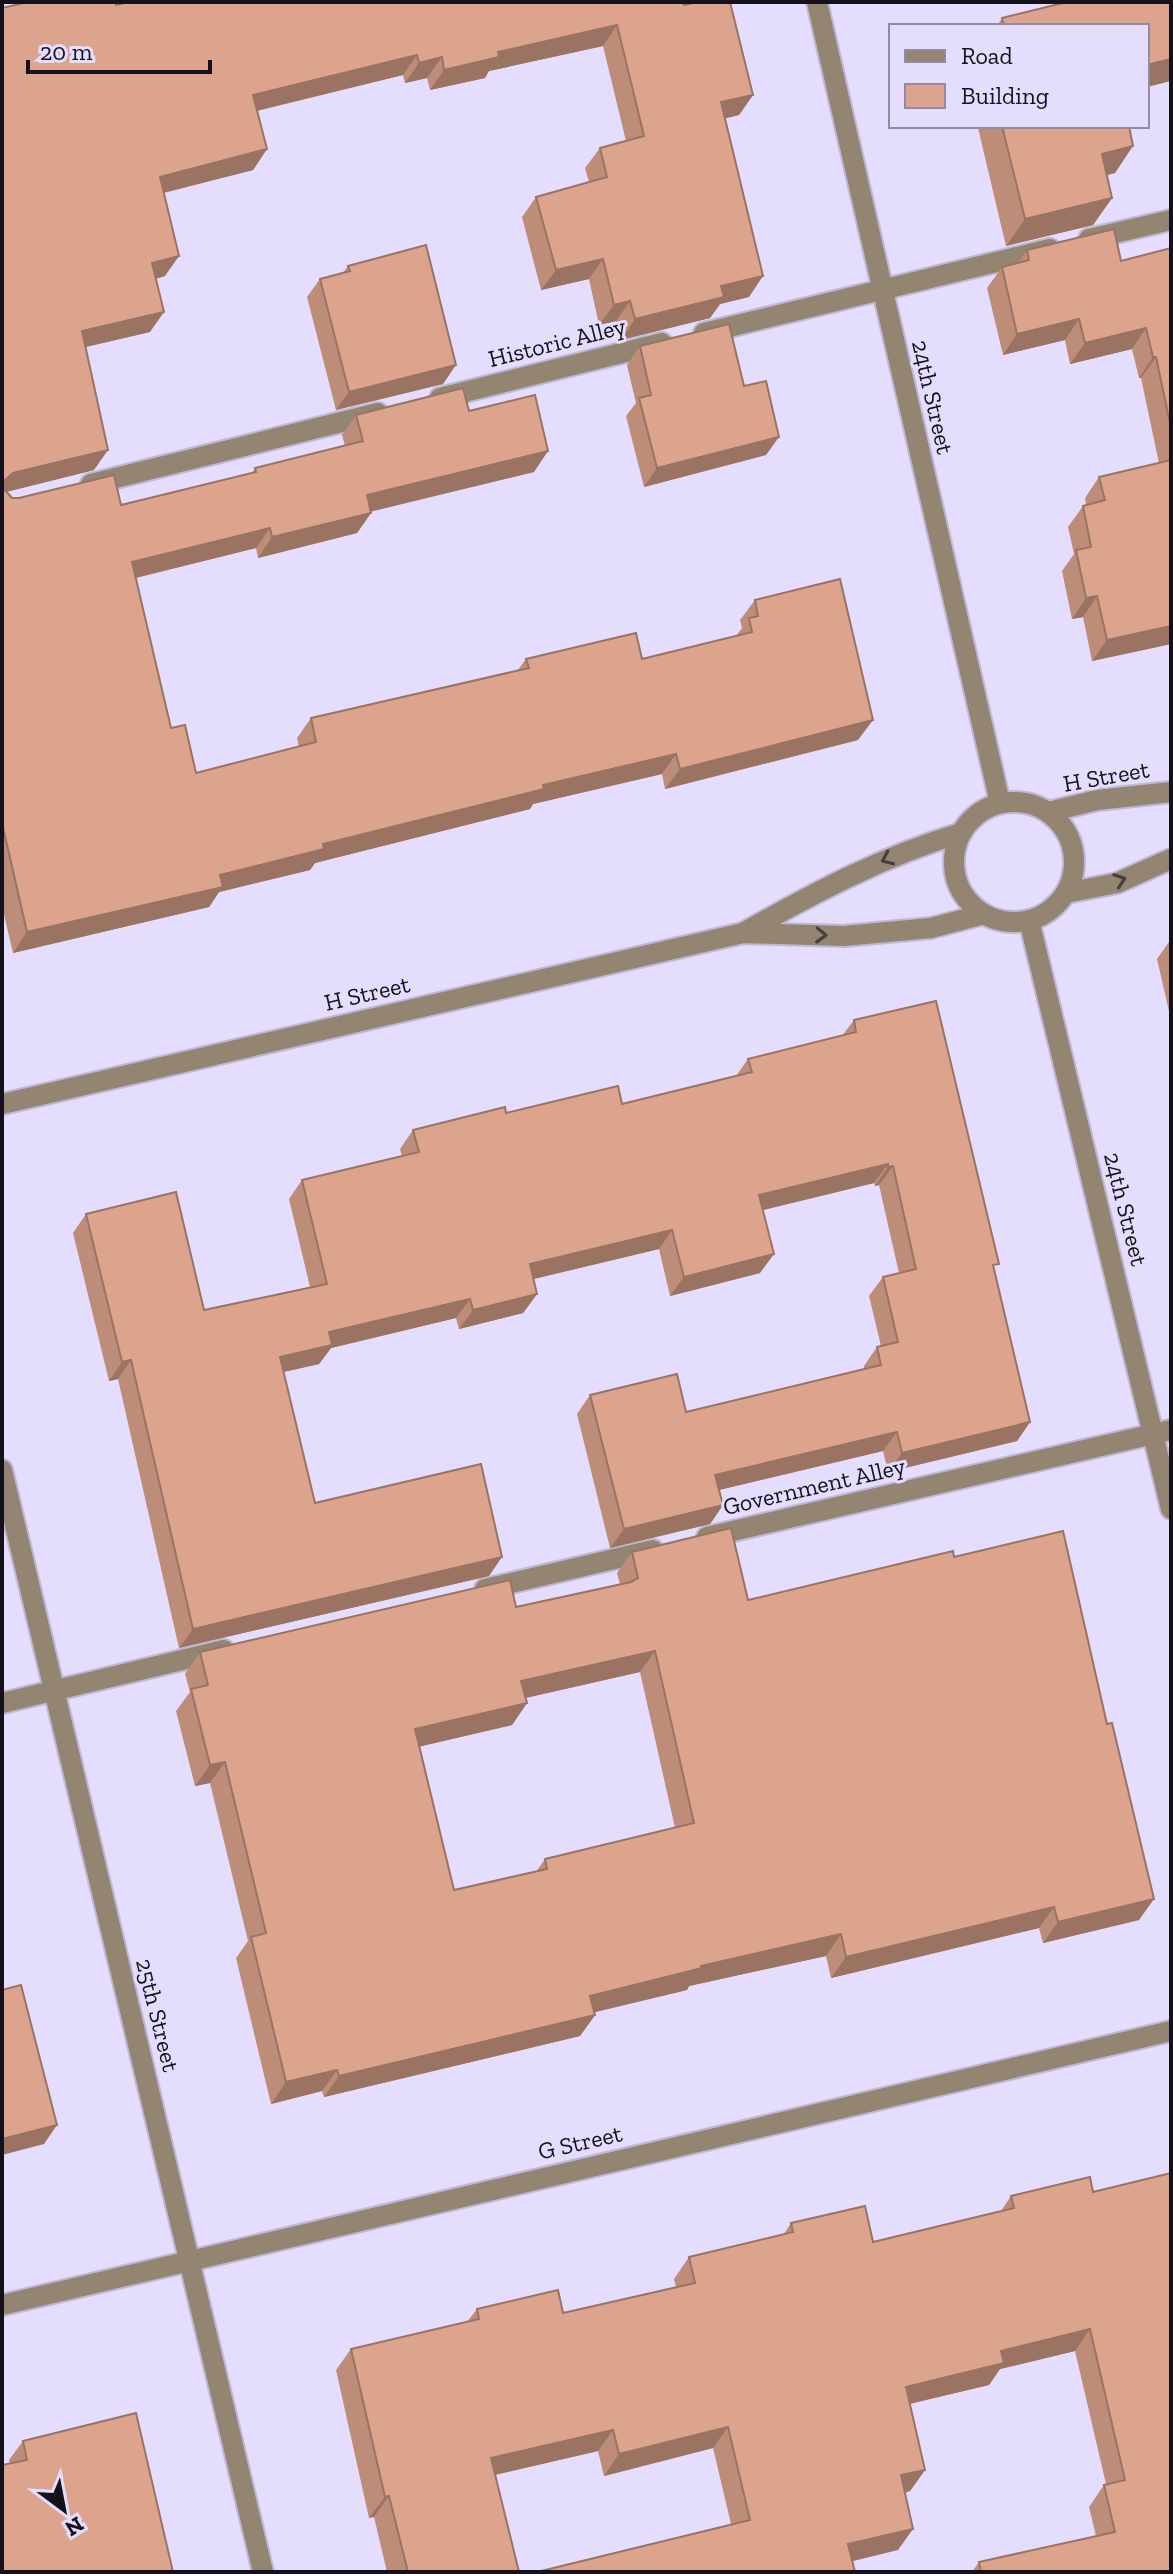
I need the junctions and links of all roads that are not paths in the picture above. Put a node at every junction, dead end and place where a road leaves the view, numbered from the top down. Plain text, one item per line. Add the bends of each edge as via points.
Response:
1 (817, 2) edge
2 (1171, 220) edge
3 (880, 289) junction
4 (79, 487) edge
5 (1171, 792) edge
6 (1000, 803) junction
7 (1049, 812) junction
8 (961, 833) junction
9 (1171, 859) edge
10 (1066, 893) junction
11 (984, 914) junction
12 (1029, 920) junction
13 (743, 933) junction
14 (2, 1104) edge
15 (1162, 1432) edge
16 (2, 1470) edge
17 (1171, 1509) edge
18 (463, 1594) edge
19 (245, 1645) edge
20 (53, 1691) junction
21 (2, 1703) edge
22 (1171, 2031) edge
23 (190, 2260) junction
24 (2, 2305) edge
25 (263, 2572) edge

1 - 3 street, 24th Street
2 - 3 street, Historic Alley
3 - 4 street, Historic Alley
3 - 6 street, 24th Street
5 - 7 street, H Street via 1097,800
6 - 7 street via 1034,804
6 - 8 street via 984,809
7 - 10 street via 1071,841 1073,876
8 - 11 street via 953,870 969,903
8 -> 13 street, H Street via 912,848 825,887
10 -> 9 street via 1117,883
10 - 12 street
11 - 12 street via 998,921
13 -> 11 street, H Street via 844,936 931,928
12 - 15 street, 24th Street
13 - 14 street, H Street
15 - 17 street, 24th Street
15 - 18 street, Government Alley
16 - 20 street, 25th Street
19 - 20 street
20 - 21 street
20 - 23 street, 25th Street
22 - 23 street, G Street
23 - 24 street, G Street
23 - 25 street, 25th Street

